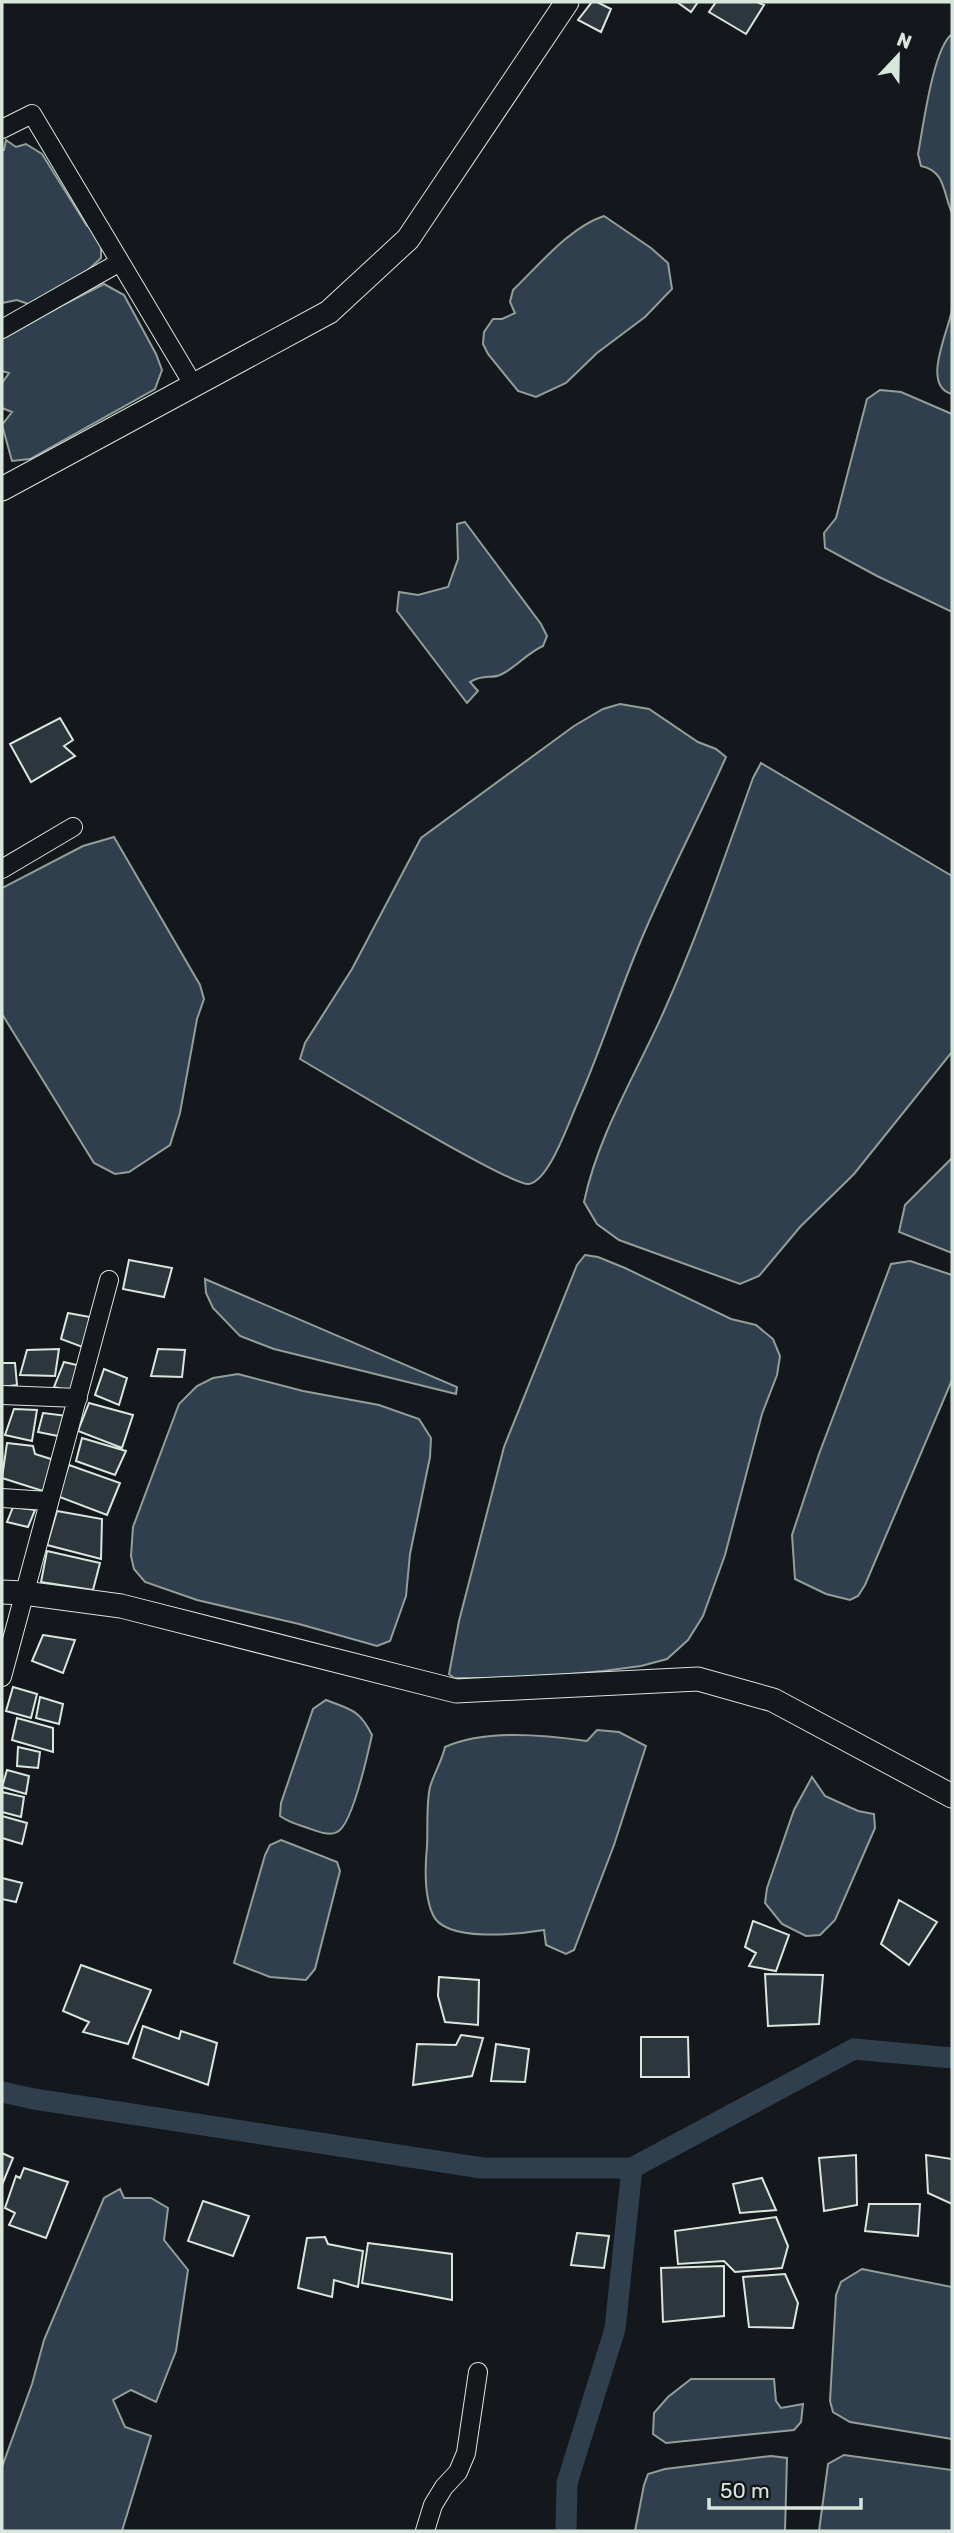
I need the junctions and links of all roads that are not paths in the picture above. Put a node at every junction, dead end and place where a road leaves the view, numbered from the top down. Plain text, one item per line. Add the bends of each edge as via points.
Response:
1 (567, 2) edge
2 (2, 129) edge
3 (120, 262) junction
4 (2, 329) edge
5 (194, 386) junction
6 (2, 489) edge
7 (73, 827) dead end
8 (2, 869) edge
9 (109, 1280) dead end
10 (2, 1395) edge
11 (78, 1398) junction
12 (2, 1498) edge
13 (48, 1501) junction
14 (13, 1592) edge
15 (2, 1677) edge
16 (952, 1796) edge
17 (478, 2372) dead end
18 (425, 2531) edge

1 - 5 street via 408,239 329,312
2 - 3 street via 32,114
3 - 4 street
3 - 5 street
5 - 6 street
7 - 8 street
9 - 11 street
10 - 11 street
11 - 13 street
12 - 13 street
13 - 14 street
14 - 15 street
14 - 16 street via 121,1606 456,1691 698,1679 773,1700
17 - 18 street via 466,2453 433,2505

